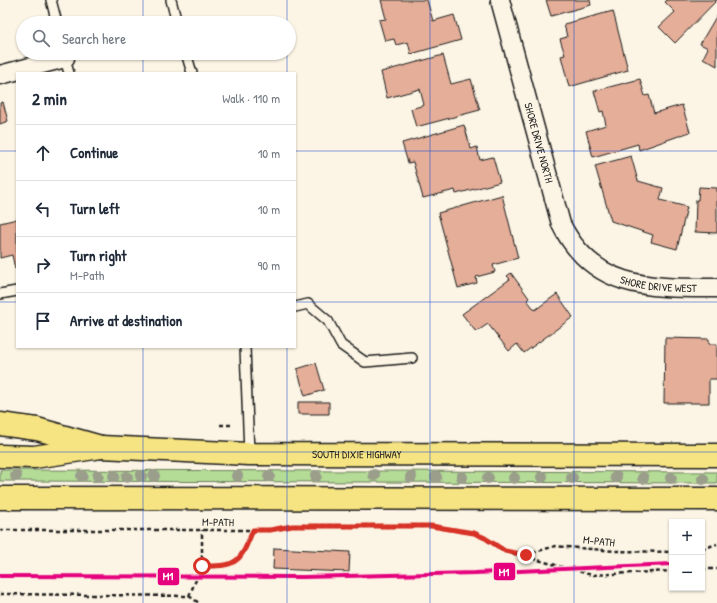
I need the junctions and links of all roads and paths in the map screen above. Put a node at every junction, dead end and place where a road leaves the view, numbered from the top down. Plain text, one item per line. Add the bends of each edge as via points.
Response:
1 (51, 0) edge
2 (171, 0) edge
3 (500, 0) edge
4 (55, 16) edge
5 (175, 16) edge
6 (188, 60) edge
7 (66, 61) edge
8 (192, 72) edge
9 (0, 75) edge
10 (603, 271) joint
11 (717, 288) edge
12 (16, 291) edge
13 (0, 294) edge
14 (296, 307) edge
15 (245, 348) edge
16 (412, 358) dead end
17 (0, 424) edge
18 (101, 447) junction
19 (249, 454) junction
20 (717, 455) edge
21 (0, 456) edge
22 (0, 498) edge
23 (717, 499) edge
24 (0, 530) edge
25 (202, 530) junction
26 (253, 530) junction
27 (717, 544) edge
28 (705, 547) edge
29 (669, 552) edge
30 (526, 555) junction
31 (202, 566) junction
32 (705, 569) edge
33 (717, 569) edge
34 (669, 571) edge
35 (0, 594) edge
36 (189, 596) junction
37 (199, 603) edge

1 - 4 lane
2 - 5 lane
3 - 10 street, SHORE DRIVE NORTH via 561,224 576,247
6 - 8 lane
7 - 9 street
10 - 11 street, SHORE DRIVE WEST via 629,283 645,286
12 - 13 lane
14 - 16 lane via 308,304 328,321 341,345 365,362
15 - 19 lane
17 - 18 main road, SOUTH DIXIE HIGHWAY via 37,429
18 - 19 main road, SOUTH DIXIE HIGHWAY
18 - 21 main road via 34,457
19 - 20 main road, SOUTH DIXIE HIGHWAY
22 - 23 main road
24 - 25 path, M-PATH
25 - 26 path, M-PATH
25 - 31 path
26 - 30 path, M-PATH via 300,526 431,526 474,533 505,551
26 - 31 path via 245,550 232,564
27 - 28 path
29 - 30 path, M-PATH via 555,546
30 - 34 path, M-PATH via 540,562 592,575
31 - 36 path
32 - 33 path
35 - 36 path
36 - 37 path

